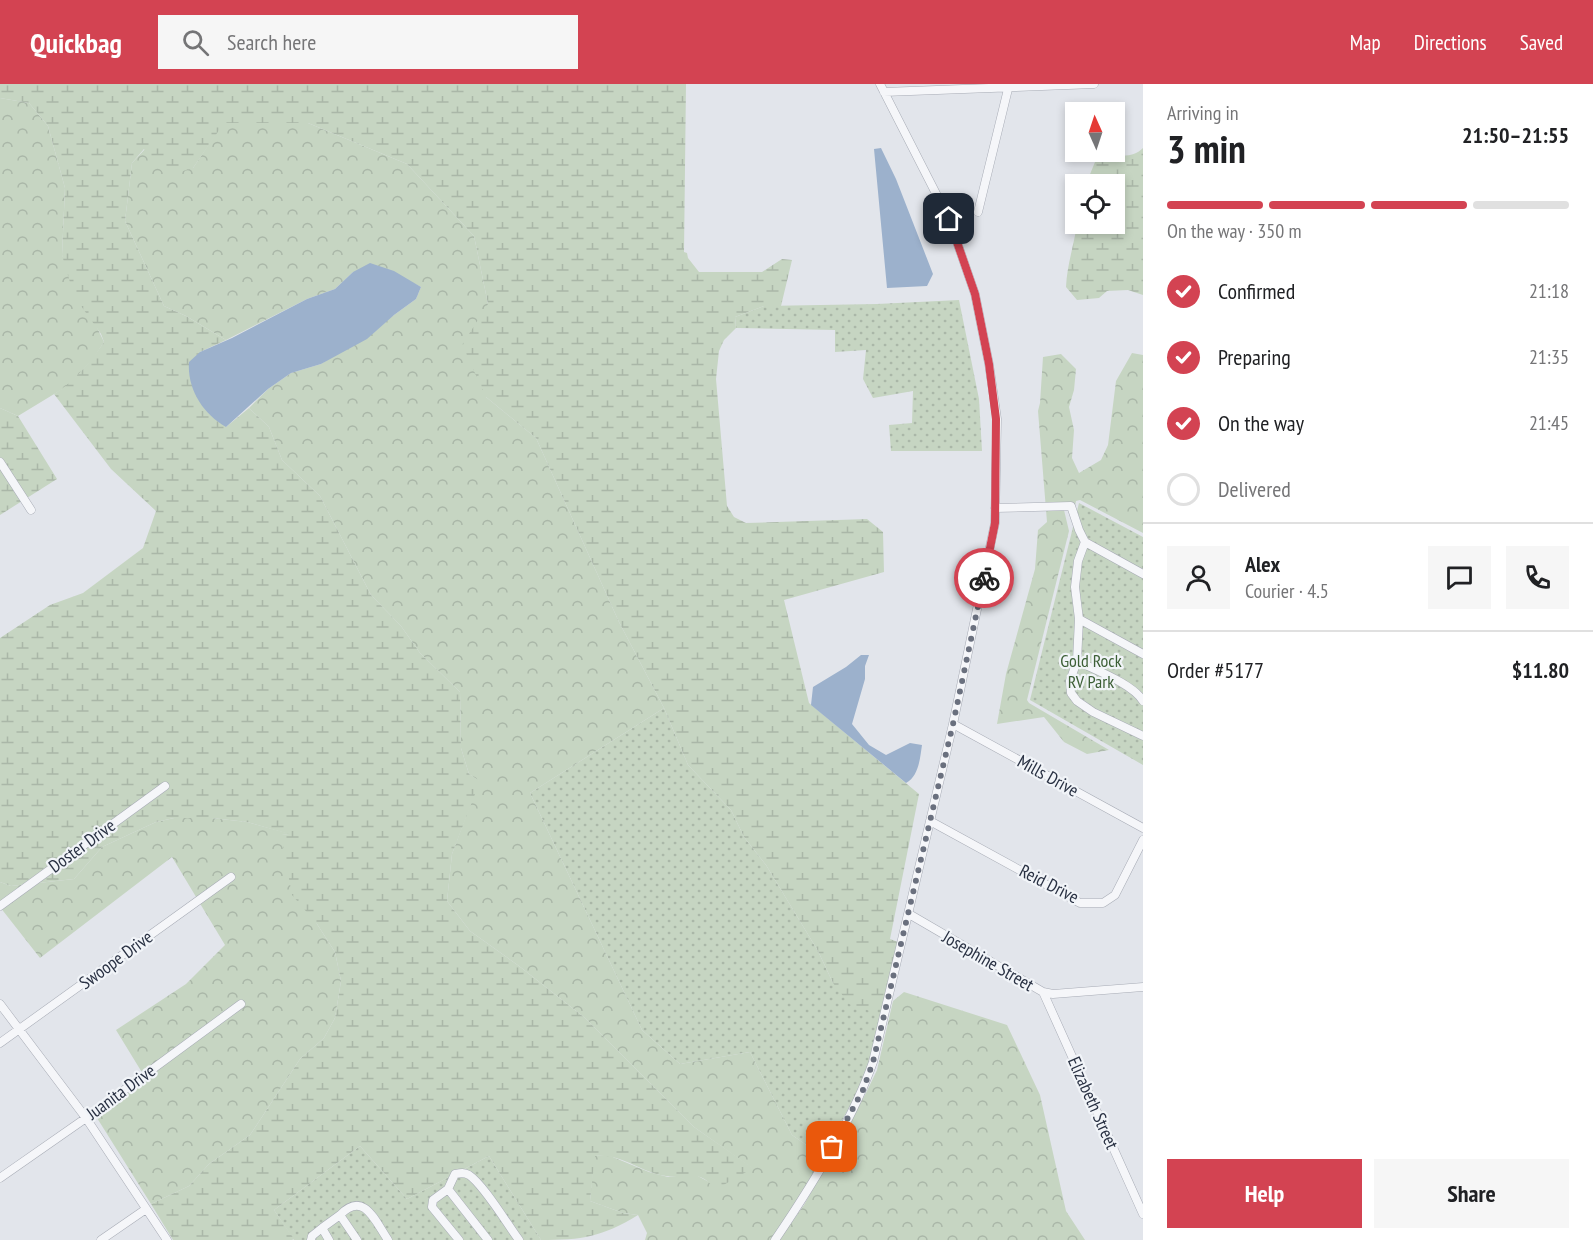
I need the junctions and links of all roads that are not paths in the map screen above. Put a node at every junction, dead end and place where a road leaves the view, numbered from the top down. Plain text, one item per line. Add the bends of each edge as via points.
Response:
1 (1095, 84) edge
2 (1009, 86) edge
3 (882, 88) edge
4 (978, 213) dead end
5 (0, 462) edge
6 (996, 508) junction
7 (31, 510) dead end
8 (1085, 542) junction
9 (1143, 574) edge
10 (1079, 619) junction
11 (1143, 654) edge
12 (1077, 661) junction
13 (1143, 701) edge
14 (953, 724) junction
15 (1143, 736) edge
16 (165, 786) dead end
17 (930, 821) junction
18 (1143, 828) edge
19 (1143, 840) edge
20 (231, 877) dead end
21 (0, 906) edge
22 (909, 914) junction
23 (1143, 987) edge
24 (1043, 992) junction
25 (0, 1004) edge
26 (241, 1004) dead end
27 (18, 1030) junction
28 (0, 1043) edge
29 (86, 1118) junction
30 (0, 1178) edge
31 (448, 1189) junction
32 (146, 1209) junction
33 (1143, 1214) edge
34 (340, 1215) junction
35 (322, 1228) junction
36 (101, 1240) edge
37 (167, 1240) edge
38 (311, 1240) edge
39 (329, 1240) edge
40 (357, 1240) edge
41 (388, 1240) edge
42 (459, 1240) edge
43 (488, 1240) edge
44 (519, 1240) edge
45 (775, 1240) edge

1 - 2 street
2 - 3 street
2 - 4 street
3 - 6 street via 949,219 975,294 996,419
5 - 7 street
6 - 8 street via 1071,506
6 - 14 street
8 - 9 street
8 - 10 street via 1075,587
10 - 11 street
10 - 12 street
12 - 13 street via 1130,688
12 - 15 street via 1070,681 1071,693 1077,701
14 - 17 street
14 - 18 street, Mills Drive
16 - 21 street, Doster Drive
17 - 19 street, Reid Drive via 1080,903 1103,903 1114,895
17 - 22 street
20 - 27 street, Swoope Drive
22 - 24 street, Josephine Street
22 - 45 street via 863,1090 801,1203
23 - 24 street, Josephine Street
24 - 33 street, Elizabeth Street
25 - 27 street
26 - 29 street, Juanita Drive
27 - 28 street, Swoope Drive
27 - 29 street
29 - 30 street, Juanita Drive
29 - 32 street
31 - 42 street via 433,1200 432,1207
31 - 43 street
31 - 44 street via 455,1174 468,1174
32 - 36 street
32 - 37 street
34 - 35 street
34 - 40 street
34 - 41 street via 357,1204 365,1207
35 - 38 street
35 - 39 street

